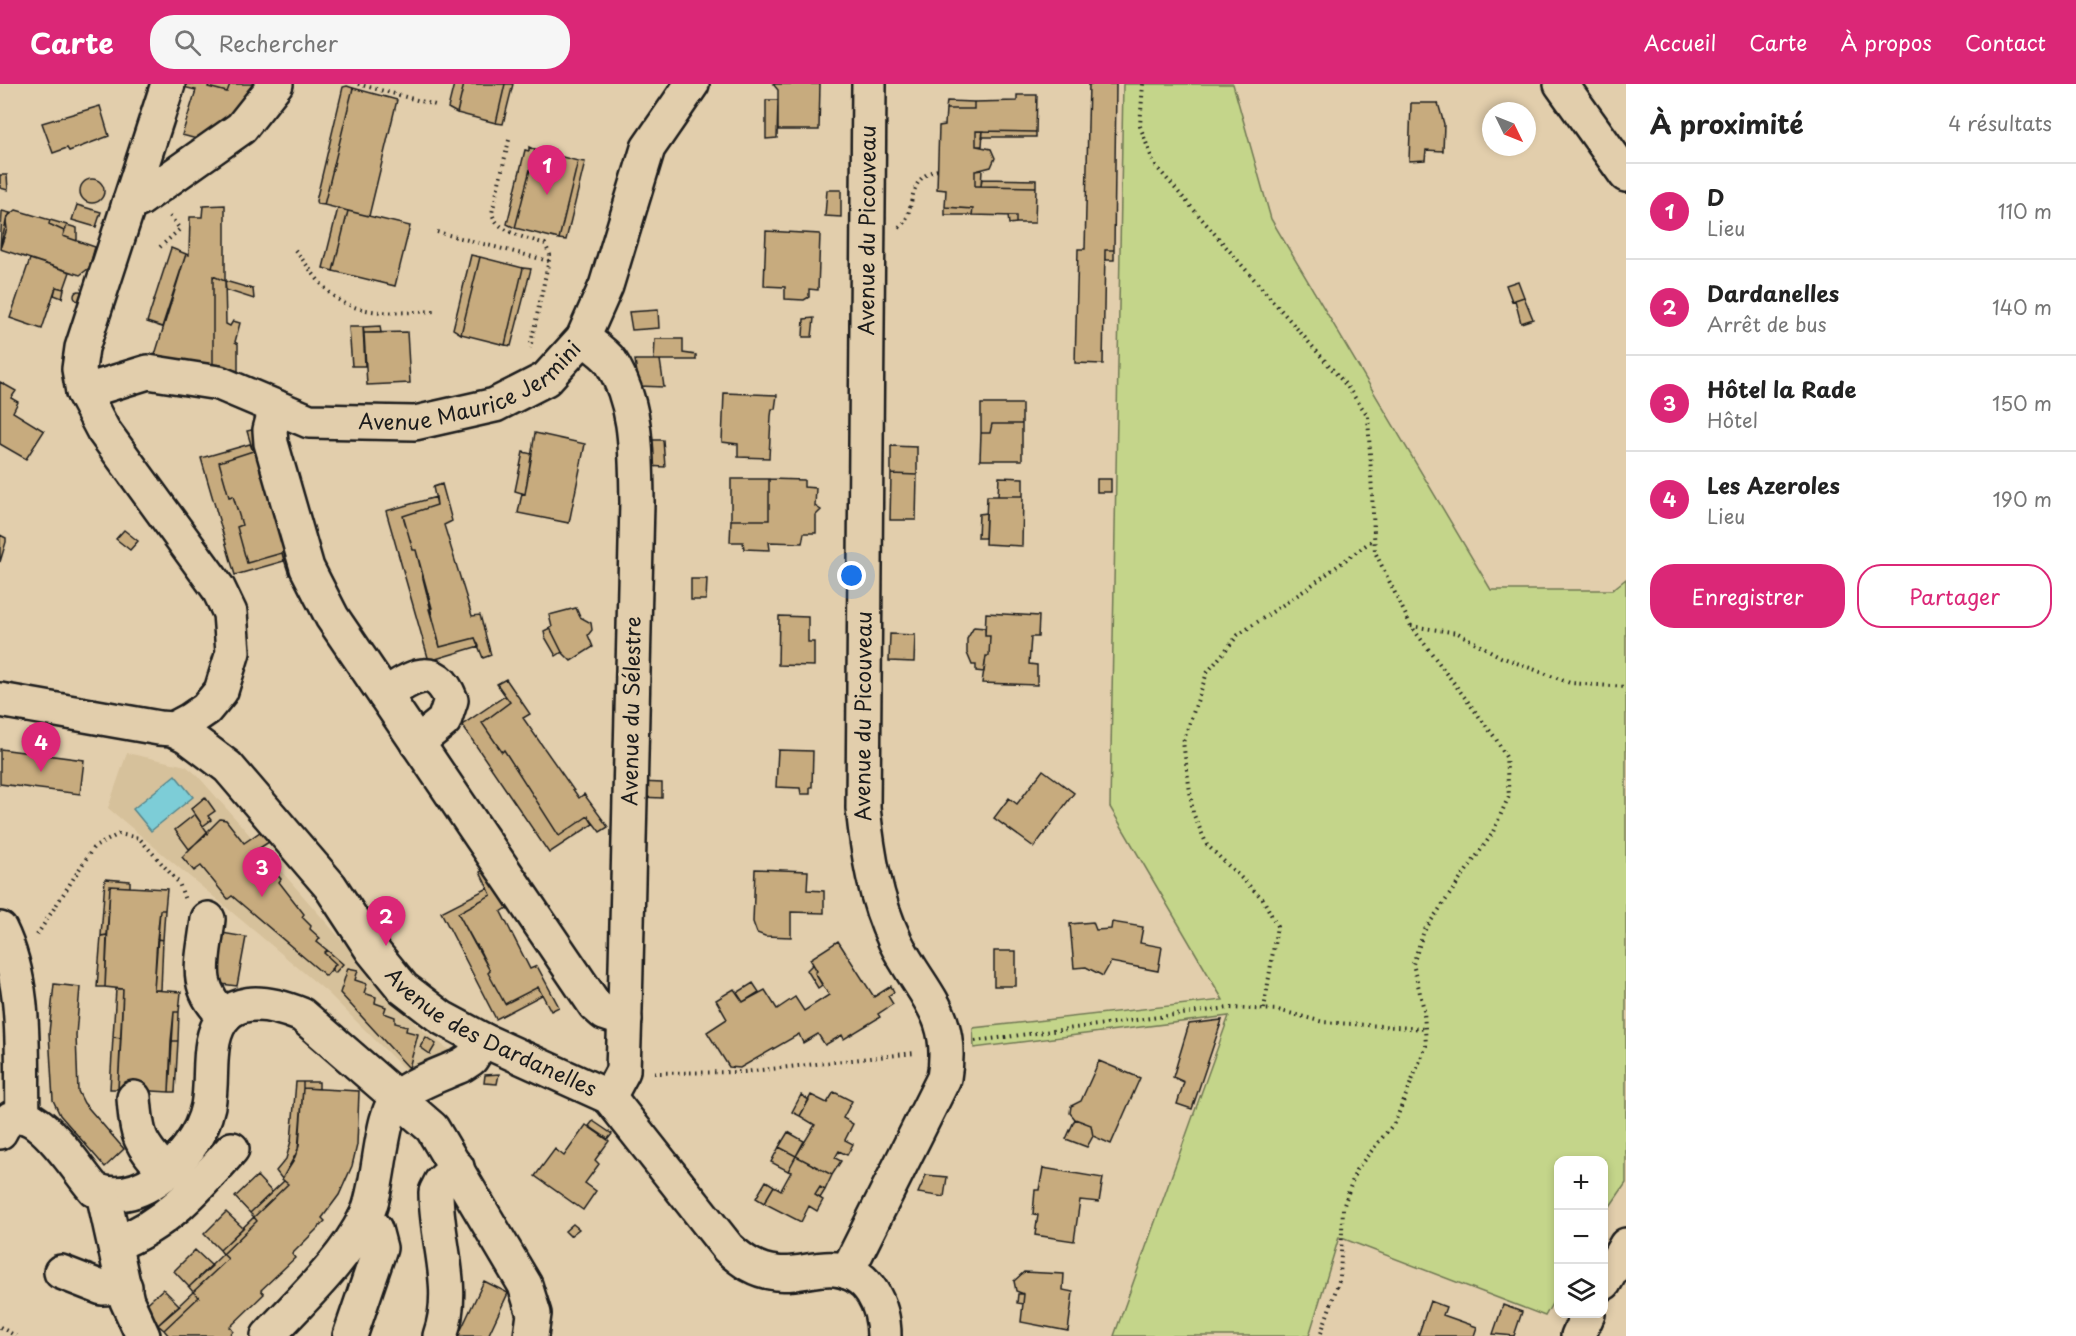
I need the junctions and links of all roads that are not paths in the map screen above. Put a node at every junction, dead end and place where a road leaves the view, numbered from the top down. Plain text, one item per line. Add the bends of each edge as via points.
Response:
1 (168, 84) edge
2 (276, 84) edge
3 (692, 84) edge
4 (869, 84) edge
5 (1561, 84) edge
6 (1626, 175) edge
7 (129, 203) junction
8 (583, 338) junction
9 (83, 392) junction
10 (276, 407) junction
11 (221, 691) junction
12 (385, 695) junction
13 (0, 700) edge
14 (173, 729) junction
15 (417, 742) junction
16 (228, 767) junction
17 (208, 919) road end
18 (6, 943) edge
19 (225, 1016) junction
20 (625, 1020) junction
21 (483, 1040) junction
22 (398, 1096) junction
23 (609, 1097) junction
24 (134, 1098) dead end
25 (11, 1124) edge
26 (232, 1149) dead end
27 (457, 1167) junction
28 (166, 1172) junction
29 (103, 1193) junction
30 (365, 1218) junction
31 (115, 1244) junction
32 (1626, 1245) edge
33 (61, 1272) dead end
34 (847, 1272) junction
35 (1608, 1276) edge
36 (125, 1287) junction
37 (1586, 1318) edge
38 (144, 1336) edge
39 (268, 1336) edge
40 (350, 1336) edge
41 (440, 1336) edge
42 (531, 1336) edge
43 (884, 1336) edge
44 (1578, 1336) edge

1 - 7 street
2 - 7 street via 241,128 139,200
3 - 8 street, Avenue Maurice Jermini via 648,148 606,286
4 - 34 street, Avenue du Picouveau via 863,808 869,862 880,902 896,941 939,1014 932,1050 944,1078
5 - 6 street
7 - 9 street via 82,348
8 - 10 street, Avenue Maurice Jermini via 546,379 529,388 495,405 415,423 309,421
8 - 20 street, Avenue du Sélestre via 611,361 635,429 637,514
9 - 10 street, Avenue Maurice Jermini via 148,372 219,383
9 - 11 street, Avenue des Dardanelles via 103,430 218,588 230,613 233,652
10 - 12 street via 271,444 307,568 332,617
11 - 14 street via 206,709
11 - 16 street, Avenue des Dardanelles via 216,733
12 - 15 street
12 - 15 street via 418,675 430,676 447,690 451,700 444,721
13 - 14 street
14 - 16 street, Avenue des Dardanelles
15 - 20 street via 595,1005 610,1016
16 - 21 street, Avenue des Dardanelles via 330,886 372,950 404,988 442,1018
17 - 19 street via 202,976 211,1003
18 - 25 street via 20,1003
19 - 22 street via 238,1006 260,1003 302,1015
19 - 28 street via 213,1041 208,1106 203,1122 195,1139
20 - 23 street, Avenue du Sélestre via 623,1071
21 - 22 street via 471,1059 462,1065
21 - 23 street, Avenue des Dardanelles
22 - 27 street via 432,1128
22 - 30 street via 387,1115 375,1197
23 - 34 street, Avenue des Dardanelles via 741,1260 773,1273 792,1275 835,1269
24 - 28 street via 137,1132 143,1146
25 - 29 street via 39,1122 87,1182
26 - 31 street via 197,1189 153,1226
27 - 41 street via 436,1192 448,1288 447,1317
27 - 42 street via 525,1285 534,1314
28 - 29 street via 145,1187 123,1195
29 - 31 street
30 - 39 street via 341,1255
30 - 40 street via 375,1229 380,1248
31 - 36 street
32 - 35 street
33 - 36 street via 102,1288
34 - 43 street via 865,1283 878,1300
36 - 38 street
37 - 44 street

